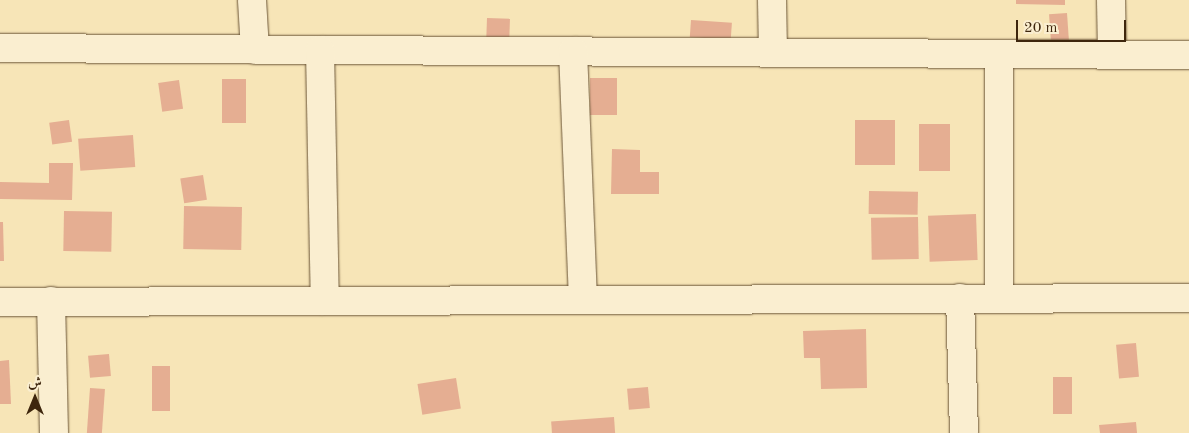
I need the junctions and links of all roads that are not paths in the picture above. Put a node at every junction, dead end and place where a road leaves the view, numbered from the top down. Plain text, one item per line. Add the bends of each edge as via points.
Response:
1 (252, 0) edge
2 (772, 0) edge
3 (1111, 0) edge
4 (0, 48) edge
5 (255, 50) junction
6 (320, 50) junction
7 (773, 50) junction
8 (573, 51) junction
9 (999, 54) junction
10 (1112, 54) junction
11 (1189, 54) edge
12 (960, 298) junction
13 (999, 298) junction
14 (1189, 298) edge
15 (583, 300) junction
16 (325, 301) junction
17 (0, 302) edge
18 (51, 302) junction
19 (54, 433) edge
20 (964, 433) edge

1 - 5 street
2 - 7 street
3 - 10 street
4 - 5 street
5 - 6 street
6 - 8 street
6 - 16 street
7 - 8 street
7 - 9 street
8 - 15 street
9 - 10 street
9 - 13 street
10 - 11 street
12 - 13 street
12 - 15 street
12 - 20 street
13 - 14 street
15 - 16 street
16 - 18 street
17 - 18 street
18 - 19 street

